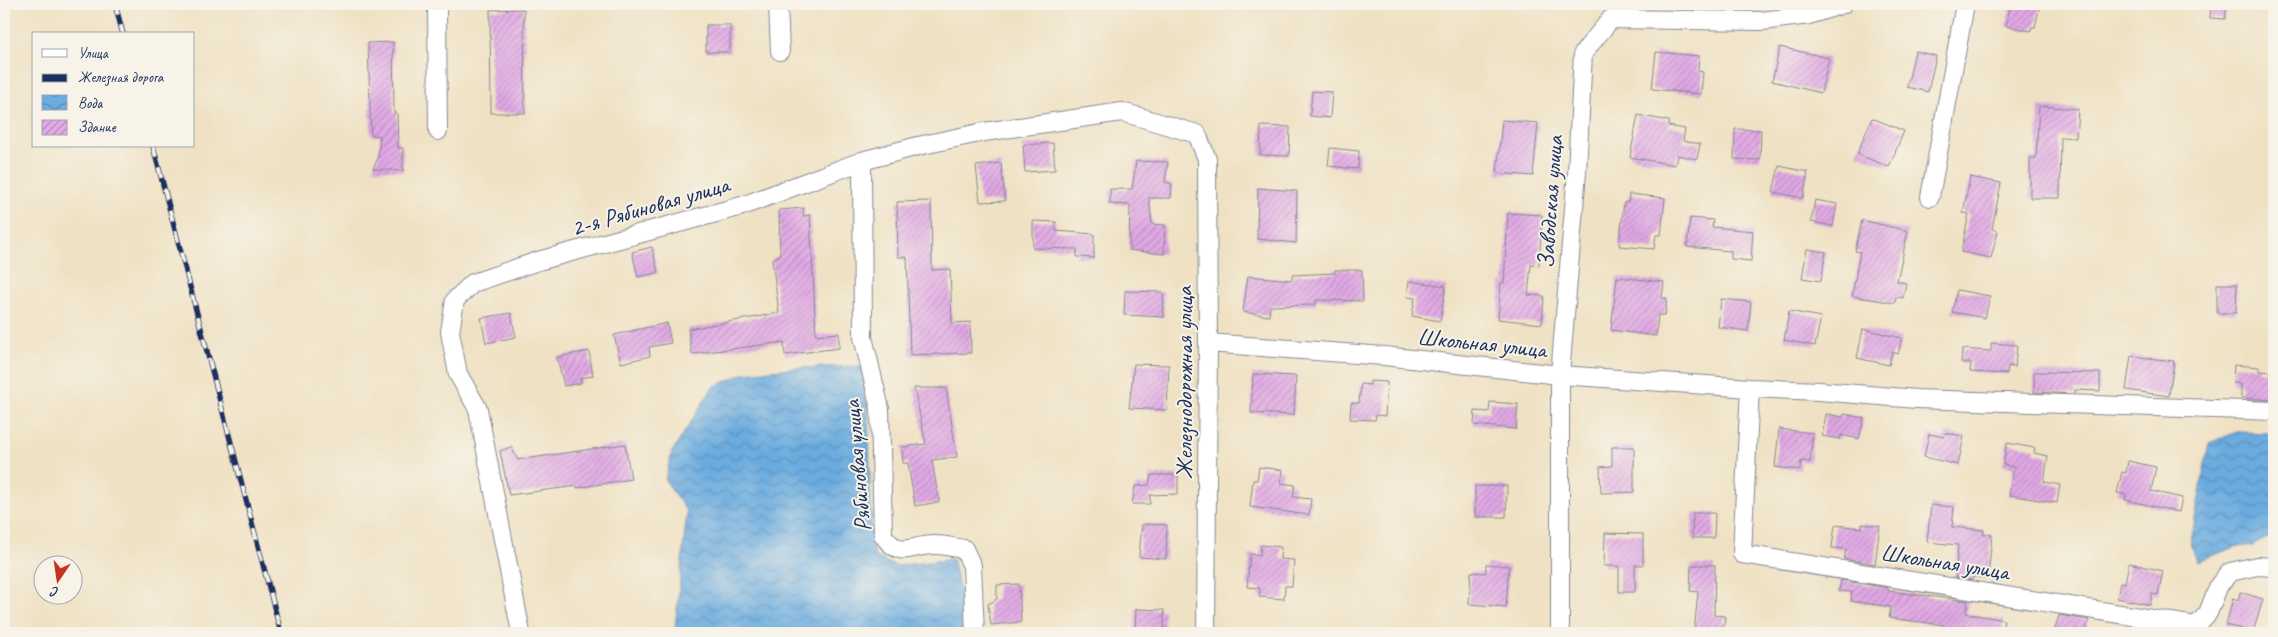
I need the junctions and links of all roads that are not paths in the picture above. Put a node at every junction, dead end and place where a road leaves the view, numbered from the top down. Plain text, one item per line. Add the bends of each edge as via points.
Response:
1 (437, 4) edge
2 (778, 4) edge
3 (1843, 4) edge
4 (1965, 4) edge
5 (780, 51) dead end
6 (438, 131) dead end
7 (1197, 134) joint
8 (862, 162) junction
9 (1930, 197) dead end
10 (1208, 343) junction
11 (1560, 375) junction
12 (1750, 388) junction
13 (2274, 411) edge
14 (2274, 567) edge
15 (521, 633) edge
16 (975, 633) edge
17 (1206, 633) edge
18 (1560, 633) edge

1 - 6 street
2 - 5 street
3 - 11 street, Заводская улица via 1809,15 1762,21 1610,19 1583,53
4 - 9 street
7 - 8 street, 2-я Рябиновая улица via 1122,112 984,132
7 - 10 street, Железнодорожная улица via 1207,159
8 - 15 street, 2-я Рябиновая улица via 742,206 473,283 455,300 450,332 458,374 478,409
8 - 16 street, Рябиновая улица via 864,337 880,409 883,535 890,546 904,550 934,545 964,549 972,566
10 - 11 street, Школьная улица via 1384,356
10 - 17 street, Железнодорожная улица
11 - 12 street, Школьная улица
11 - 18 street, Заводская улица
12 - 13 street, Школьная улица via 1917,398
12 - 14 street, Школьная улица via 1742,554 2196,626 2208,612 2218,585 2230,572 2257,566

